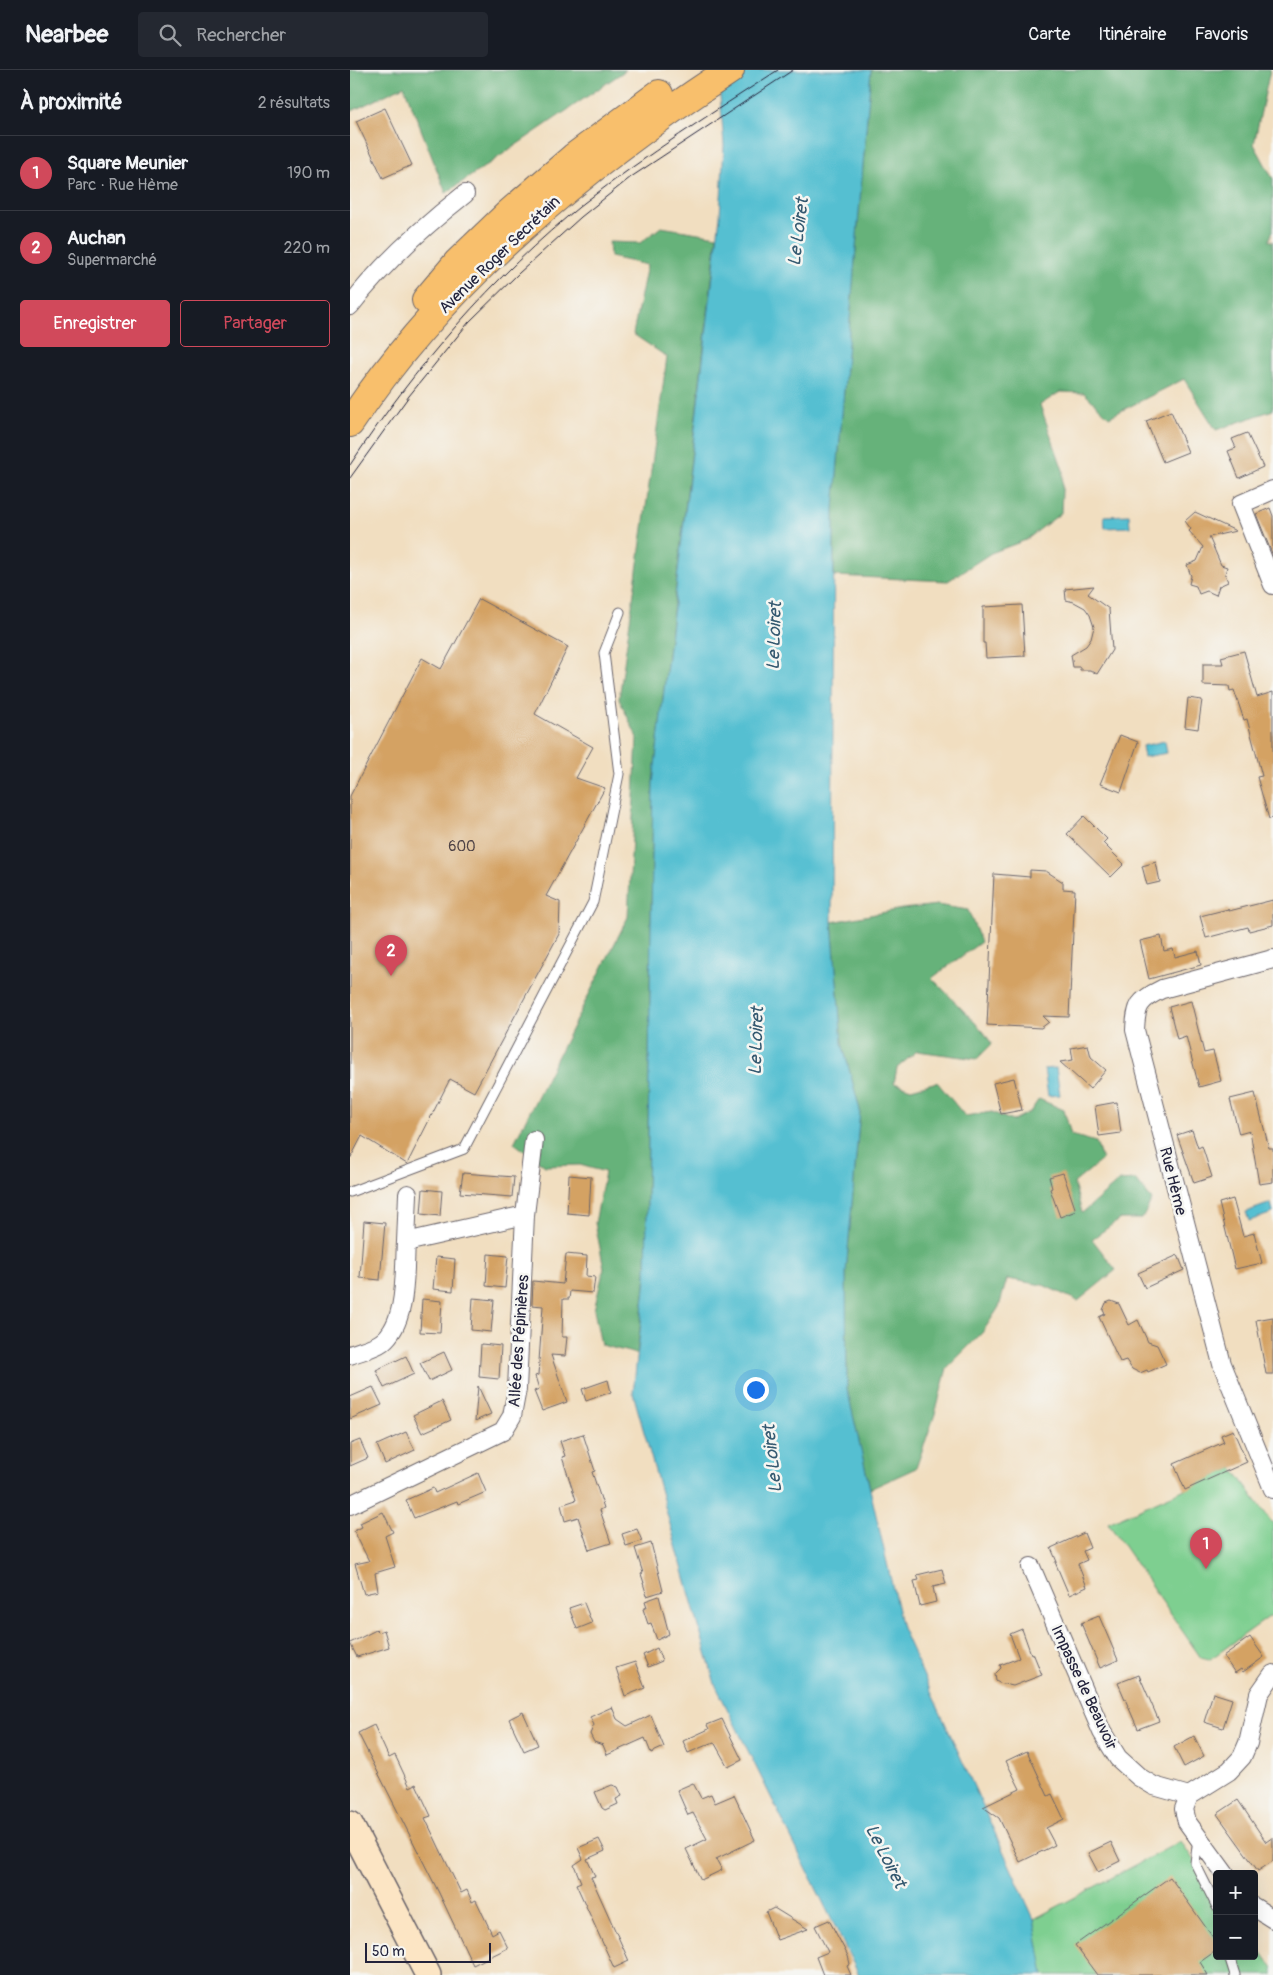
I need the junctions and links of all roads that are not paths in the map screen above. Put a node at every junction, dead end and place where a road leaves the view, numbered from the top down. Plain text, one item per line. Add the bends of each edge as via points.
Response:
1 (695, 70) edge
2 (730, 70) edge
3 (667, 100) junction
4 (465, 194) dead end
5 (350, 306) edge
6 (350, 391) edge
7 (350, 423) edge
8 (1273, 490) edge
9 (1273, 585) edge
10 (620, 612) dead end
11 (1273, 960) edge
12 (534, 1140) dead end
13 (350, 1192) edge
14 (408, 1194) dead end
15 (526, 1215) junction
16 (406, 1242) junction
17 (350, 1356) edge
18 (1273, 1490) edge
19 (350, 1505) edge
20 (1031, 1567) dead end
21 (1273, 1674) edge
22 (1189, 1796) junction
23 (350, 1824) edge
24 (1198, 1838) junction
25 (356, 1854) edge
26 (1222, 1870) edge
27 (1213, 1899) edge
28 (1258, 1910) edge
29 (1273, 1919) edge
30 (1230, 1960) edge
31 (428, 1975) edge
32 (1235, 1975) edge

1 - 3 main road
2 - 3 main road
3 - 6 main road, Avenue Roger Secrétain via 574,156 508,214 458,262 391,338
3 - 7 main road, Avenue Roger Secrétain via 476,271 401,354
4 - 5 street via 437,216 375,276
8 - 9 street via 1241,504
10 - 13 lane via 604,653 619,774 593,902 464,1149
11 - 18 street, Rue Hème via 1149,995 1140,1002 1136,1011 1136,1030 1222,1364
12 - 15 street, Allée des Pépinières
14 - 16 street
15 - 16 street
15 - 19 street, Allée des Pépinières via 517,1389 512,1416 503,1431
16 - 17 street via 400,1315 395,1326 382,1342
20 - 22 street, Impasse de Beauvoir via 1102,1732 1118,1758 1139,1778
21 - 22 street via 1260,1694 1242,1757 1229,1771
22 - 24 street via 1184,1809 1187,1822
23 - 25 street
24 - 26 street
24 - 27 lane via 1196,1863
25 - 31 street
28 - 29 street
30 - 32 lane

